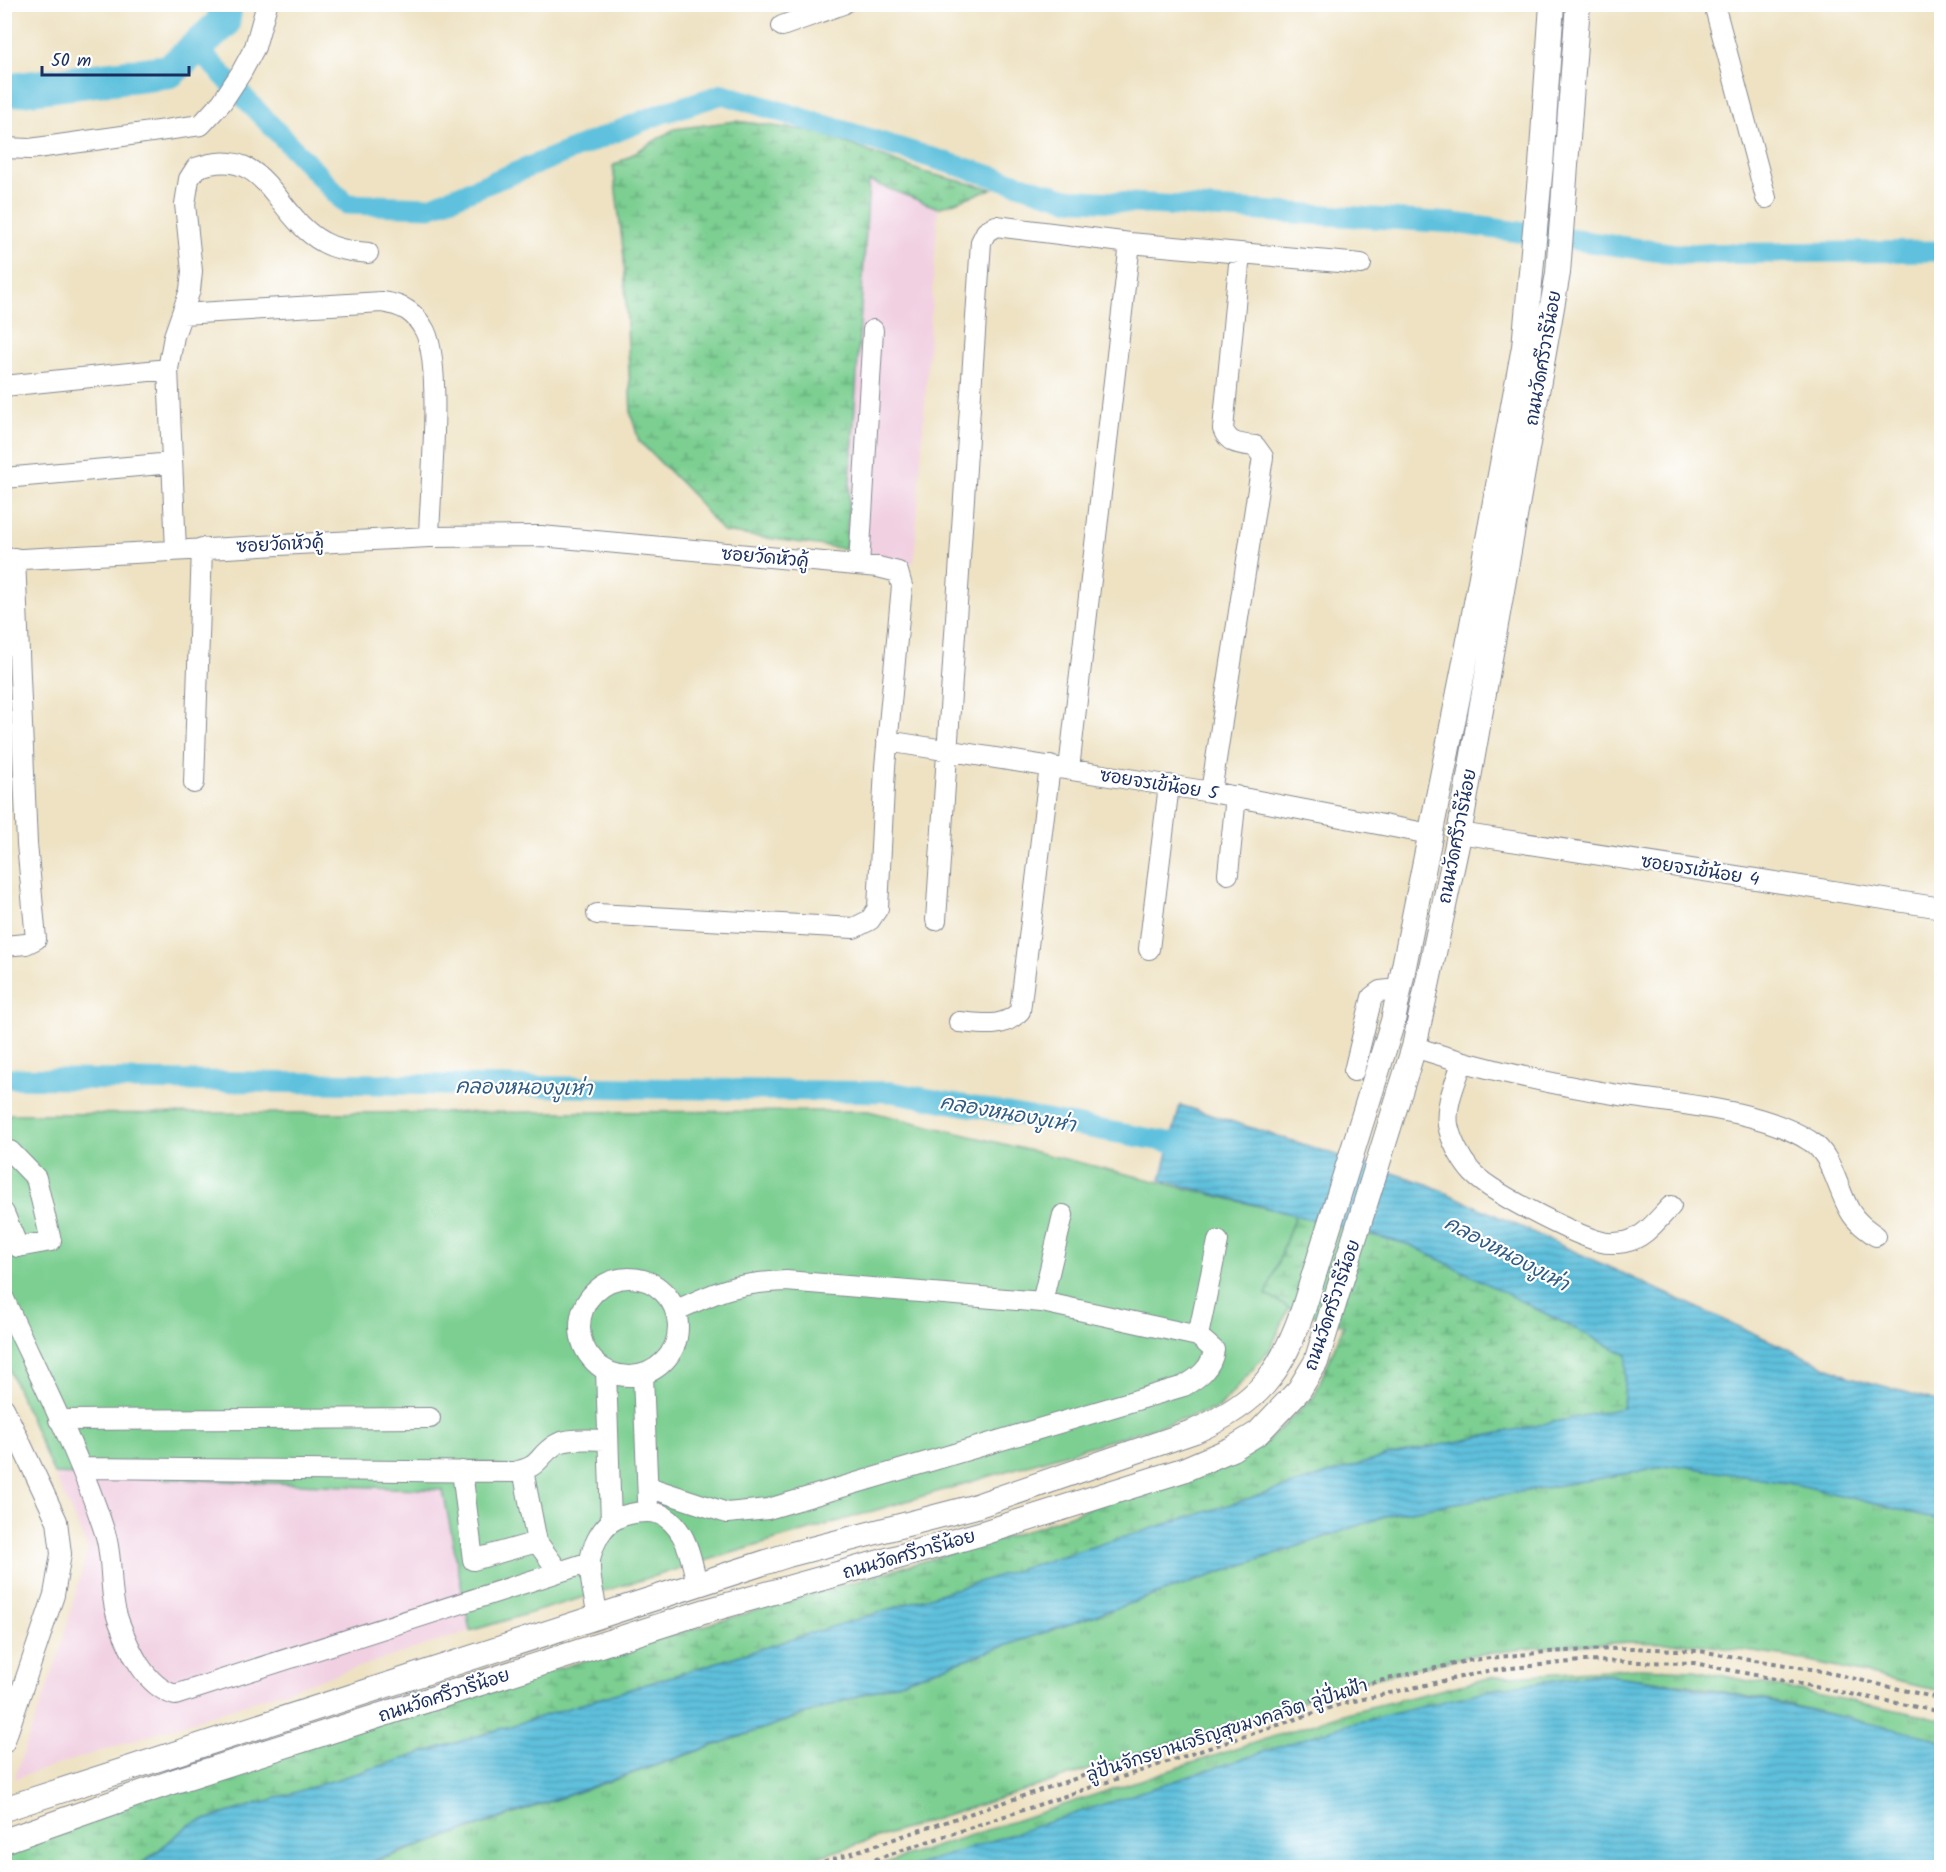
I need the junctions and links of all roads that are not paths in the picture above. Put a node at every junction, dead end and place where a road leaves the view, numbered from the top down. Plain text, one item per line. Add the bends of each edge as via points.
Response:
1 (267, 4) edge
2 (843, 4) edge
3 (1552, 4) edge
4 (1578, 4) edge
5 (1714, 4) edge
6 (782, 26) dead end
7 (4, 148) edge
8 (1766, 198) dead end
9 (1130, 243) junction
10 (368, 253) dead end
11 (1240, 254) junction
12 (1361, 264) dead end
13 (182, 314) junction
14 (873, 330) dead end
15 (168, 369) junction
16 (4, 386) edge
17 (172, 463) junction
18 (4, 478) edge
19 (429, 537) junction
20 (202, 548) junction
21 (176, 550) junction
22 (10, 559) edge
23 (859, 565) junction
24 (887, 741) junction
25 (948, 750) junction
26 (1060, 768) junction
27 (194, 783) dead end
28 (1169, 785) junction
29 (1211, 792) junction
30 (1236, 796) junction
31 (1459, 833) junction
32 (1430, 834) junction
33 (1228, 874) dead end
34 (1941, 908) edge
35 (597, 914) dead end
36 (936, 920) dead end
37 (4, 946) edge
38 (1149, 949) dead end
39 (1399, 989) junction
40 (959, 1022) dead end
41 (1412, 1054) junction
42 (1462, 1063) junction
43 (1354, 1071) dead end
44 (4, 1150) edge
45 (1671, 1206) dead end
46 (4, 1213) edge
47 (1063, 1215) dead end
48 (1876, 1236) dead end
49 (1218, 1241) dead end
50 (4, 1299) edge
51 (1042, 1302) junction
52 (675, 1311) junction
53 (1198, 1336) junction
54 (606, 1371) junction
55 (644, 1375) junction
56 (4, 1408) edge
57 (430, 1418) dead end
58 (59, 1420) junction
59 (608, 1440) junction
60 (81, 1468) junction
61 (523, 1470) junction
62 (462, 1471) junction
63 (648, 1487) junction
64 (649, 1512) junction
65 (611, 1522) junction
66 (537, 1542) junction
67 (590, 1562) junction
68 (559, 1572) junction
69 (697, 1585) junction
70 (598, 1616) junction
71 (4, 1743) edge
72 (4, 1809) edge
73 (4, 1841) edge

1 - 7 street via 255,47 235,84 197,127 30,149
2 - 6 street
3 - 32 main road, ถนนวัดศรีวารีน้อย via 1524,347
4 - 31 main road, ถนนวัดศรีวารีน้อย via 1558,273
5 - 8 street
9 - 11 street
9 - 25 street via 996,226 986,232 981,242
9 - 26 street
10 - 13 street via 322,242 257,173 244,165 224,160 207,164 196,168 189,179 184,204 192,271
11 - 12 street
11 - 29 street via 1223,429 1233,443 1255,446 1263,457
13 - 15 street
13 - 19 street via 382,302 403,305 426,333 434,366
14 - 23 street
15 - 16 street
15 - 17 street
17 - 18 street
17 - 21 street
19 - 20 street, ซอยวัดหัวคู้
19 - 23 street, ซอยวัดหัวคู้ via 541,536
20 - 21 street, ซอยวัดหัวคู้
20 - 27 street
21 - 22 street, ซอยวัดหัวคู้
22 - 37 street via 36,939 32,943
23 - 24 street, ซอยวัดหัวคู้ via 898,572 902,586
24 - 25 street, ซอยจรเข้น้อย 5
24 - 35 street, ซอยวัดหัวคู้ via 878,908 862,926
25 - 26 street, ซอยจรเข้น้อย 5
25 - 36 street
26 - 28 street, ซอยจรเข้น้อย 5
26 - 40 street via 1020,1011 1000,1024
28 - 29 street, ซอยจรเข้น้อย 5
28 - 38 street
29 - 30 street, ซอยจรเข้น้อย 5
30 - 32 street, ซอยจรเข้น้อย 5
30 - 33 street
31 - 32 main road
31 - 34 street, ซอยจรเข้น้อย 4
31 - 41 main road, ถนนวัดศรีวารีน้อย
32 - 39 main road, ถนนวัดศรีวารีน้อย
39 - 43 street via 1380,991 1372,997
39 - 69 main road, ถนนวัดศรีวารีน้อย via 1384,1056 1304,1310 1288,1352 1274,1375 1250,1400 1214,1423 973,1507 788,1555
41 - 42 street
41 - 73 main road, ถนนวัดศรีวารีน้อย via 1316,1362 1283,1409 1258,1433 1232,1449 1183,1470 983,1533 706,1611 175,1781
42 - 45 street via 1448,1125 1457,1150 1487,1186 1604,1243 1625,1242 1645,1233
42 - 48 street via 1554,1084 1760,1118 1799,1134 1814,1142 1824,1154 1851,1213
44 - 46 street via 10,1151 36,1178 51,1241 18,1247
47 - 51 street
49 - 53 street
50 - 58 street
51 - 52 street via 786,1281 750,1282 725,1288
51 - 53 street
52 - 54 street via 664,1293 646,1281 625,1278 605,1283 589,1297 580,1317 580,1338 589,1357
52 - 55 street via 678,1330 673,1350 661,1365
53 - 63 street via 1214,1350 1213,1359 1196,1380 1184,1386 768,1509 727,1513
54 - 55 street via 624,1377
54 - 59 street
55 - 63 street
56 - 71 street via 57,1521 61,1554 54,1595
57 - 58 street
58 - 60 street
59 - 61 street via 561,1442 540,1462
59 - 65 street
60 - 62 street
60 - 68 street via 108,1543 111,1588 119,1621 152,1682 175,1695
61 - 62 street
61 - 66 street
62 - 66 street via 473,1560
63 - 64 street
64 - 65 street
64 - 69 street via 664,1516 680,1532 689,1550
65 - 67 street via 595,1544
66 - 68 street
67 - 68 street
67 - 70 street
69 - 70 main road, ถนนวัดศรีวารีน้อย
70 - 72 main road, ถนนวัดศรีวารีน้อย

